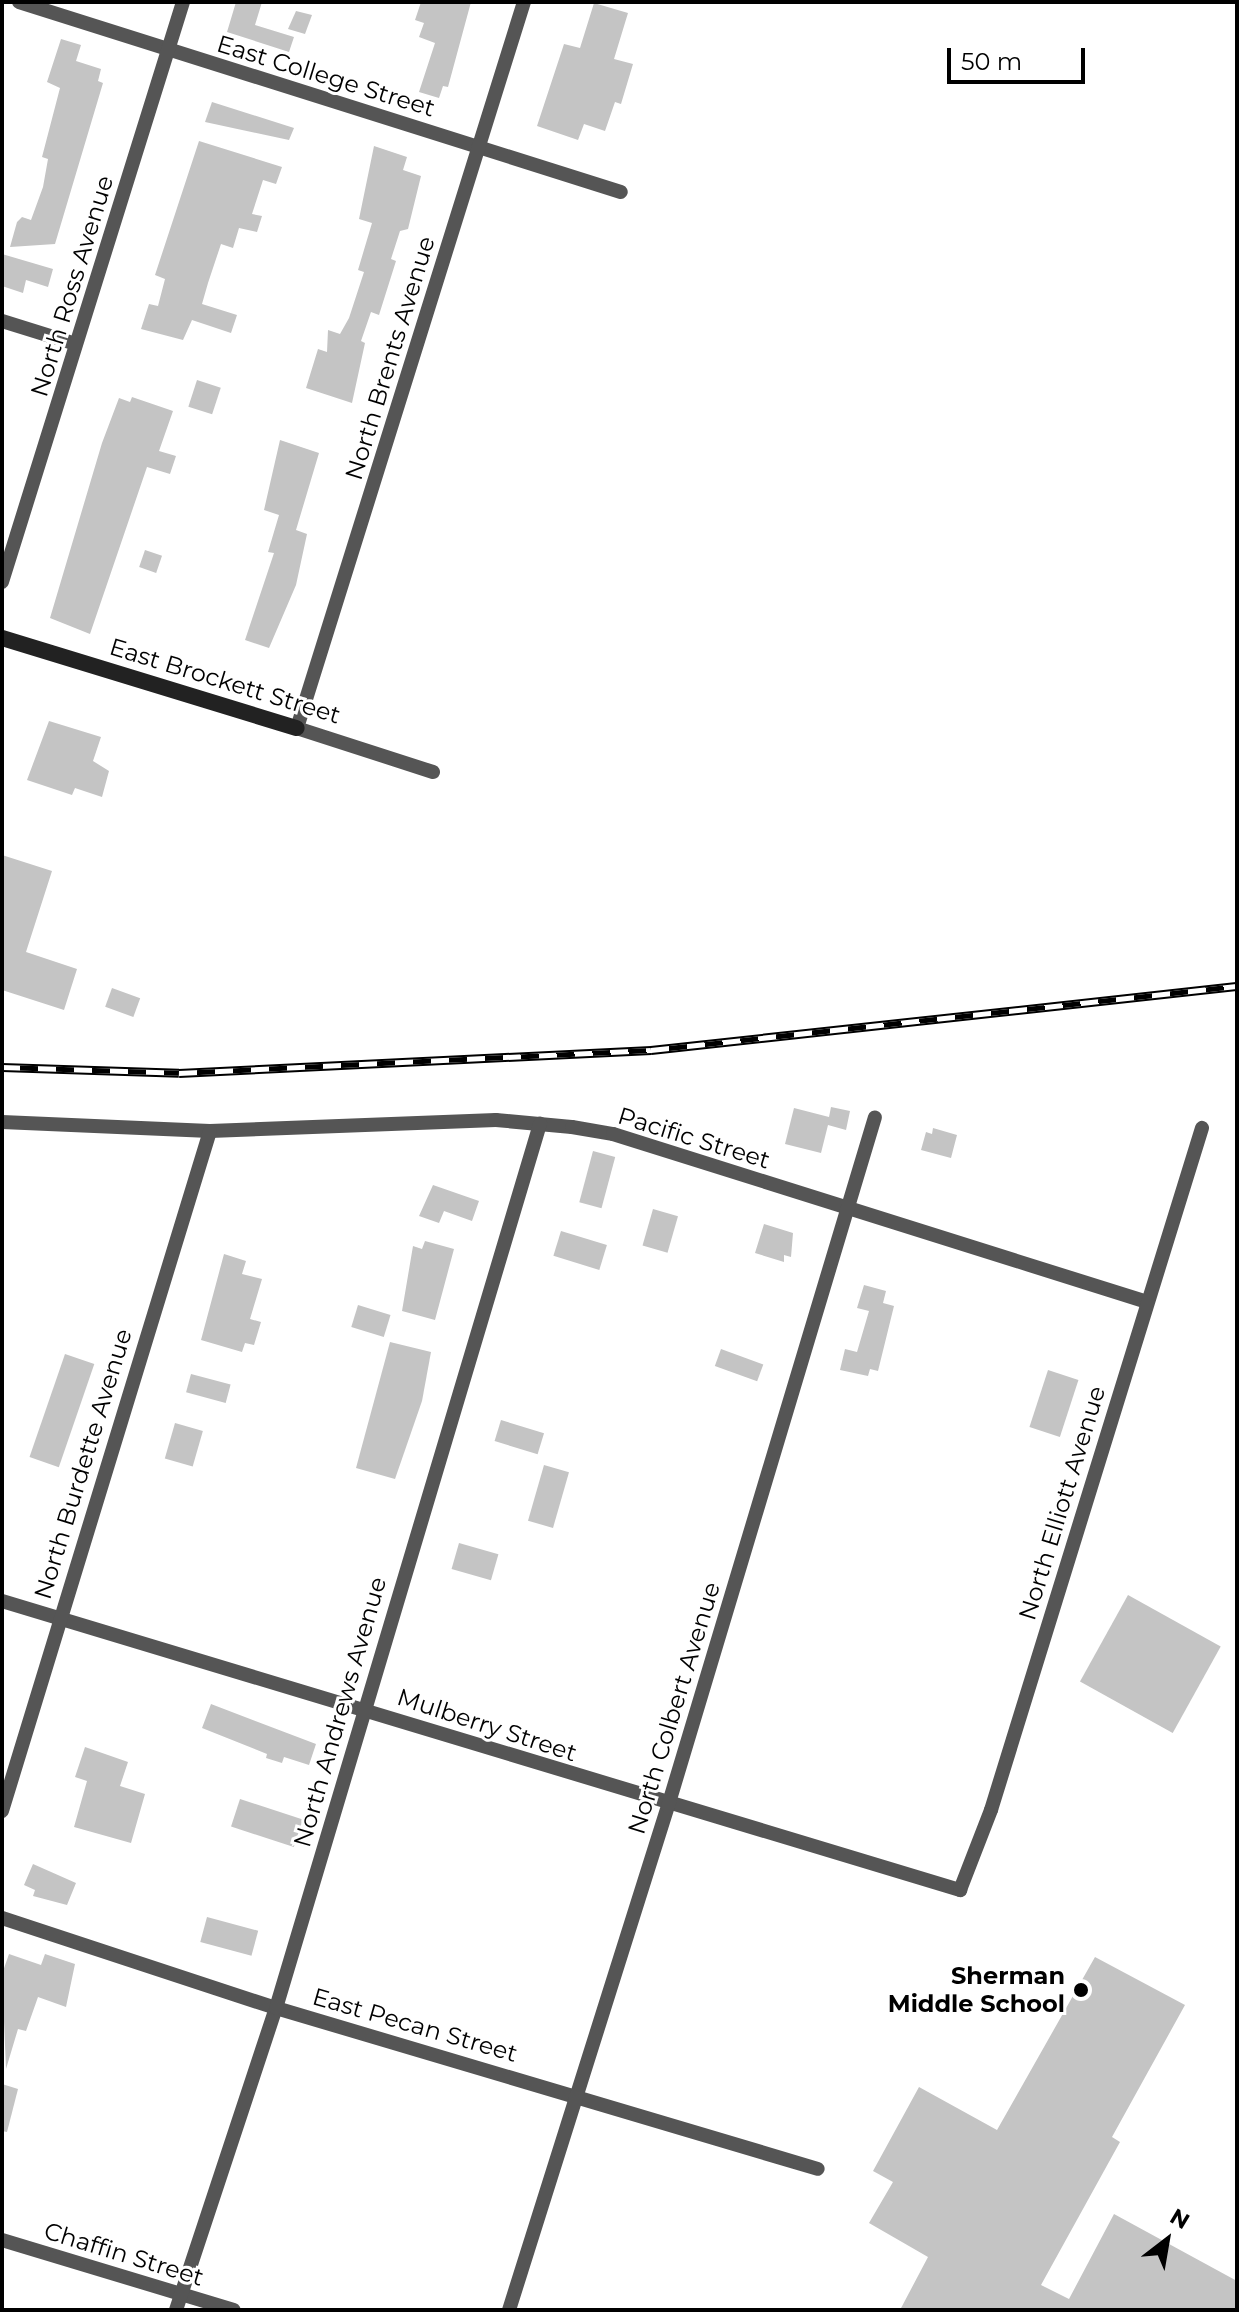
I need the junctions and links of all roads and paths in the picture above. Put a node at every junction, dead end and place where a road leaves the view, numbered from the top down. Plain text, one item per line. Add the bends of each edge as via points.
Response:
1 (19, 2) edge
2 (183, 2) edge
3 (524, 2) edge
4 (168, 50) junction
5 (479, 147) junction
6 (621, 192) dead end
7 (2, 321) edge
8 (76, 344) junction
9 (2, 582) edge
10 (2, 638) edge
11 (297, 728) junction
12 (433, 772) dead end
13 (875, 1117) dead end
14 (2, 1122) edge
15 (540, 1124) junction
16 (1202, 1128) dead end
17 (210, 1131) junction
18 (847, 1208) junction
19 (1147, 1302) junction
20 (2, 1601) edge
21 (59, 1618) junction
22 (362, 1709) junction
23 (668, 1806) junction
24 (2, 1811) edge
25 (960, 1890) joint
26 (2, 1918) edge
27 (276, 2008) junction
28 (576, 2095) junction
29 (818, 2169) dead end
30 (2, 2240) edge
31 (181, 2294) junction
32 (176, 2310) edge
33 (234, 2310) edge
34 (509, 2310) edge

1 - 4 street, East College Street
2 - 4 street, North Ross Avenue
3 - 5 street, North Brents Avenue
4 - 5 street, East College Street
4 - 8 street, North Ross Avenue
5 - 6 street, East College Street
5 - 11 street, North Brents Avenue
7 - 8 street
8 - 9 street, North Ross Avenue
10 - 11 street, East Brockett Street
11 - 12 street, East Brockett Street
13 - 18 street, North Colbert Avenue
14 - 17 street, Pacific Street
15 - 17 street, Pacific Street via 496,1120
15 - 18 street, Pacific Street via 613,1134
15 - 22 street, North Andrews Avenue
16 - 19 street, North Elliott Avenue
17 - 21 street, North Burdette Avenue
18 - 19 street, Pacific Street
18 - 23 street, North Colbert Avenue
19 - 25 street, North Elliott Avenue via 991,1810
20 - 21 street, Mulberry Street
21 - 22 street, Mulberry Street
21 - 24 street, North Burdette Avenue
22 - 23 street, Mulberry Street
22 - 27 street, North Andrews Avenue
23 - 25 street, Mulberry Street
23 - 28 street, North Colbert Avenue
26 - 27 street, East Pecan Street
27 - 28 street, East Pecan Street
27 - 31 street, North Andrews Avenue
28 - 29 street, East Pecan Street
28 - 34 street, North Colbert Avenue
30 - 31 street, Chaffin Street
31 - 32 street, North Andrews Avenue
31 - 33 street, Chaffin Street

